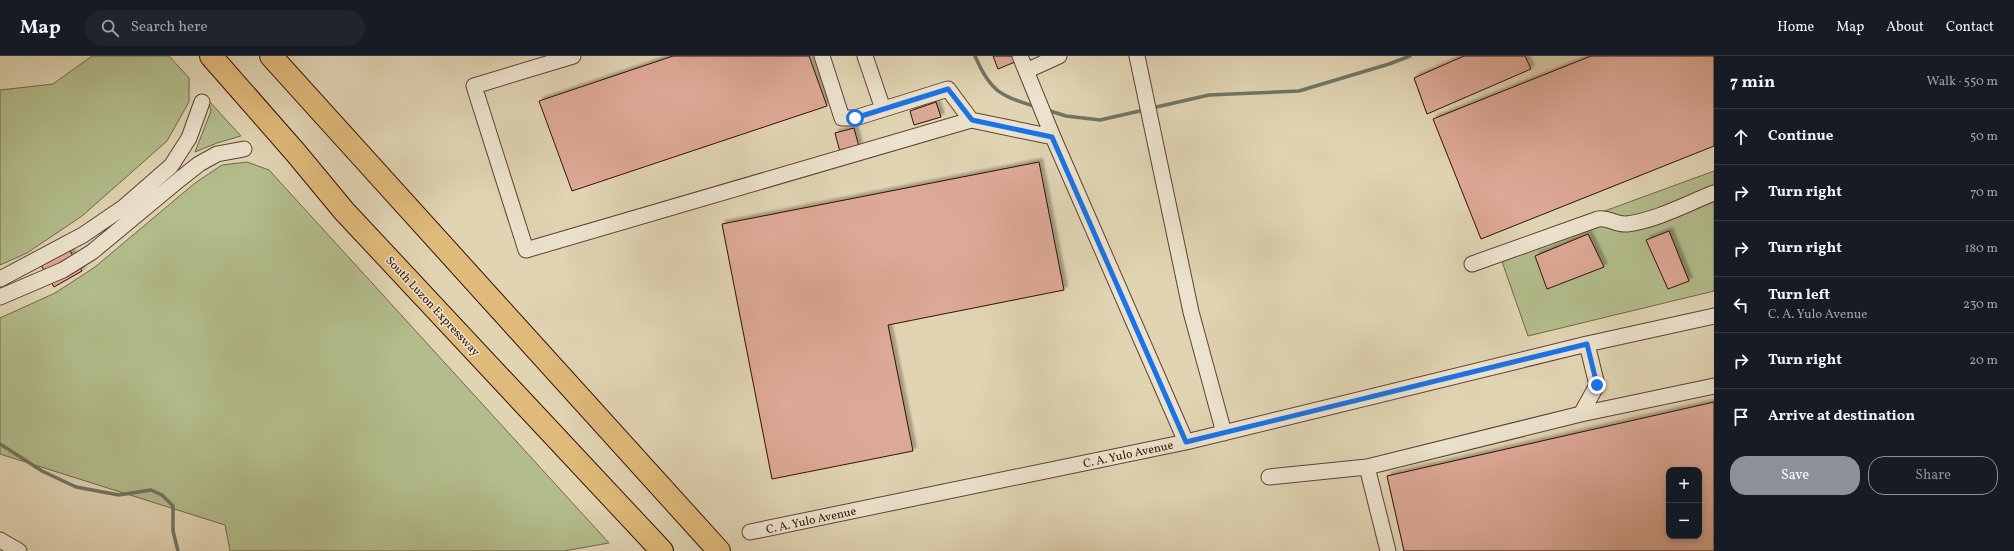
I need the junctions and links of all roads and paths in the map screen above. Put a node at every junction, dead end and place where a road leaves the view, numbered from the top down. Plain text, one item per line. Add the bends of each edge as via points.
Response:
1 (211, 56) edge
2 (271, 56) edge
3 (573, 56) edge
4 (822, 56) edge
5 (865, 56) edge
6 (1020, 56) edge
7 (1059, 56) edge
8 (1137, 56) edge
9 (1026, 71) junction
10 (202, 102) dead end
11 (883, 109) junction
12 (972, 120) junction
13 (1052, 137) junction
14 (244, 149) dead end
15 (1714, 193) edge
16 (1472, 264) dead end
17 (0, 280) edge
18 (0, 297) edge
19 (1714, 316) edge
20 (1587, 344) junction
21 (1714, 386) edge
22 (1580, 414) junction
23 (1224, 433) junction
24 (1186, 442) junction
25 (1367, 467) junction
26 (1269, 477) dead end
27 (750, 532) dead end
28 (0, 540) edge
29 (19, 551) edge
30 (662, 551) edge
31 (719, 551) edge
32 (1388, 551) edge

1 - 30 highway, South Luzon Expressway via 344,211
2 - 31 highway
3 - 12 street via 474,86 526,250
4 - 11 street via 842,118 855,118
5 - 11 street
6 - 9 street
7 - 9 street
8 - 23 street via 1191,312
9 - 13 street
10 - 17 street via 196,122 182,151 171,166 124,207 83,235
11 - 12 street via 948,89
12 - 13 street
13 - 24 street
14 - 18 street via 217,154 199,164 92,252 63,270
15 - 16 street via 1636,222 1619,224 1609,219 1598,219
19 - 20 street, C. A. Yulo Avenue
20 - 22 street via 1597,385
20 - 23 street, C. A. Yulo Avenue
21 - 22 street
22 - 25 street
23 - 24 street, C. A. Yulo Avenue
24 - 27 street, C. A. Yulo Avenue
25 - 26 street
25 - 32 street
28 - 29 street

